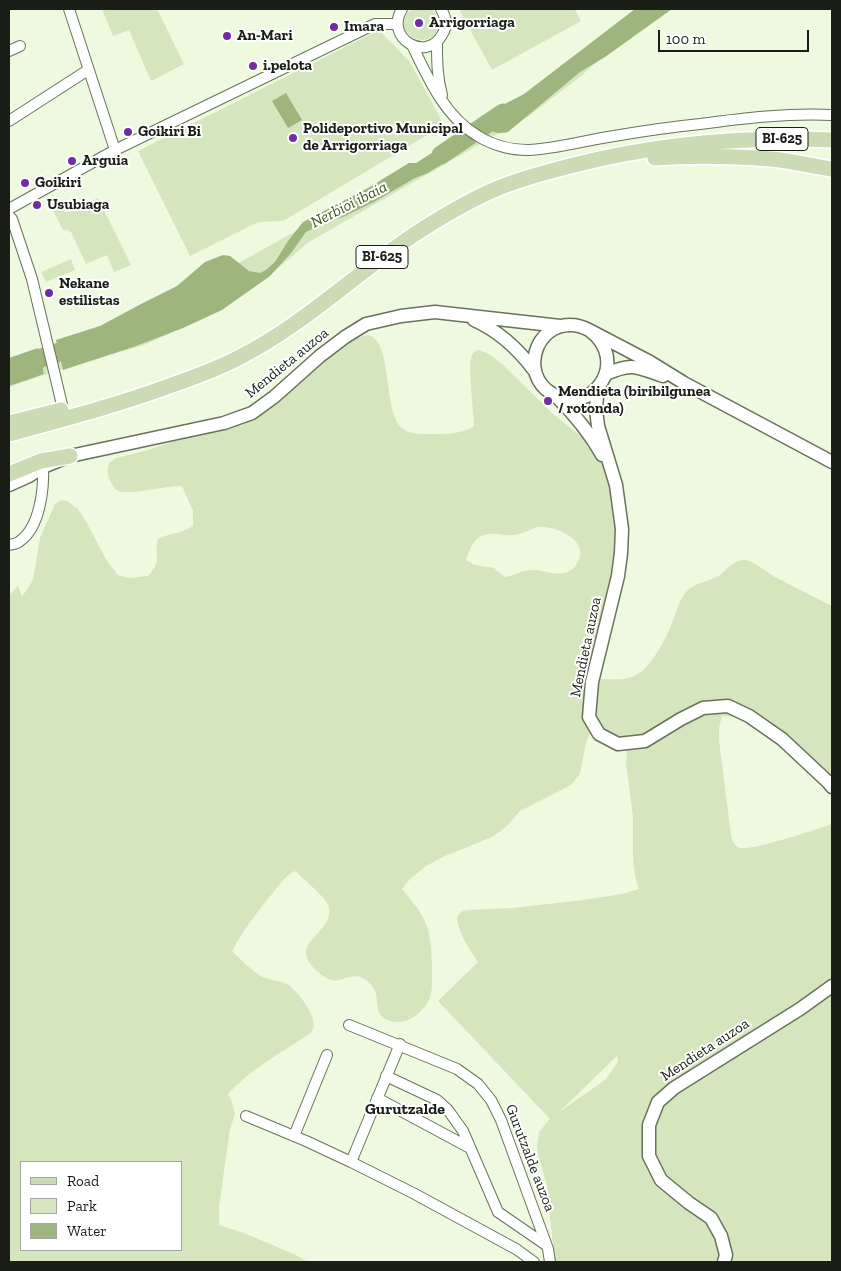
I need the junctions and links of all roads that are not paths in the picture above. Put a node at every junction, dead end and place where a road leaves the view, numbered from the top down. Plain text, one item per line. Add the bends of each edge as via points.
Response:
1 (69, 9) edge
2 (402, 9) edge
3 (444, 11) edge
4 (397, 24) junction
5 (437, 42) junction
6 (412, 45) junction
7 (20, 46) dead end
8 (9, 51) edge
9 (88, 70) junction
10 (445, 105) junction
11 (832, 116) edge
12 (9, 121) edge
13 (832, 140) edge
14 (115, 150) junction
15 (586, 162) junction
16 (832, 169) edge
17 (9, 209) edge
18 (9, 216) edge
19 (465, 316) junction
20 (560, 326) junction
21 (589, 330) junction
22 (534, 370) junction
23 (606, 374) junction
24 (192, 378) junction
25 (684, 383) junction
26 (599, 386) junction
27 (556, 396) junction
28 (63, 409) junction
29 (9, 423) edge
30 (9, 434) edge
31 (70, 456) junction
32 (832, 462) edge
33 (43, 467) junction
34 (9, 474) edge
35 (9, 485) edge
36 (616, 485) junction
37 (9, 545) edge
38 (832, 787) edge
39 (832, 986) edge
40 (349, 1025) dead end
41 (400, 1044) junction
42 (327, 1055) dead end
43 (386, 1076) junction
44 (377, 1098) junction
45 (246, 1116) dead end
46 (294, 1136) junction
47 (470, 1148) junction
48 (351, 1162) junction
49 (546, 1244) junction
50 (534, 1262) edge
51 (550, 1262) edge
52 (724, 1262) edge

1 - 9 street
2 - 4 street
3 - 5 street via 446,26
4 - 6 street via 402,37
4 - 14 street via 375,24
5 - 6 street via 425,47
5 - 10 street via 437,67
6 - 10 street
7 - 8 street
9 - 12 street
9 - 14 street
10 - 11 street via 478,136 508,148 526,150 760,116
13 - 15 main road, BI-625 via 764,139 678,146
14 - 17 street
15 - 16 main road via 680,156 722,157 772,159
15 - 24 main road, BI-625 via 500,187 453,211 382,257 278,336
18 - 28 street via 32,279
19 - 20 street, Mendieta auzoa
19 - 22 street via 511,343
19 - 31 street, Mendieta auzoa via 435,312 366,324 320,356 252,413 224,423
20 - 21 street via 580,326
20 - 22 street via 539,343 533,361
21 - 23 street via 605,349
21 - 25 street
22 - 27 street via 542,386
23 - 25 street via 624,366 636,366
23 - 26 street
24 - 28 main road, BI-625
24 - 30 main road via 124,402
25 - 32 street
26 - 27 street via 580,398
26 - 36 street, Mendieta auzoa via 598,426
27 - 36 street via 593,440
28 - 29 main road, BI-625
31 - 33 street, Mendieta auzoa
31 - 34 main road via 41,461
33 - 35 street, Mendieta auzoa
33 - 37 street via 44,485 34,522 19,543
36 - 38 street, Mendieta auzoa via 622,529 621,553 592,682 589,717 599,734 618,744 645,741 703,708 728,706 782,739
39 - 52 street, Mendieta auzoa via 674,1088 658,1102 649,1125 649,1156 661,1180 711,1218 721,1236 726,1255
40 - 41 street, Gurutzalde auzoa
41 - 43 street
41 - 49 street, Gurutzalde auzoa via 457,1069 478,1084 491,1100
42 - 46 street
43 - 44 street
43 - 47 street via 437,1100 456,1120
44 - 47 street
44 - 48 street
45 - 46 street
46 - 48 street
47 - 49 street via 498,1212
48 - 50 street via 516,1249
49 - 51 street, Gurutzalde auzoa

